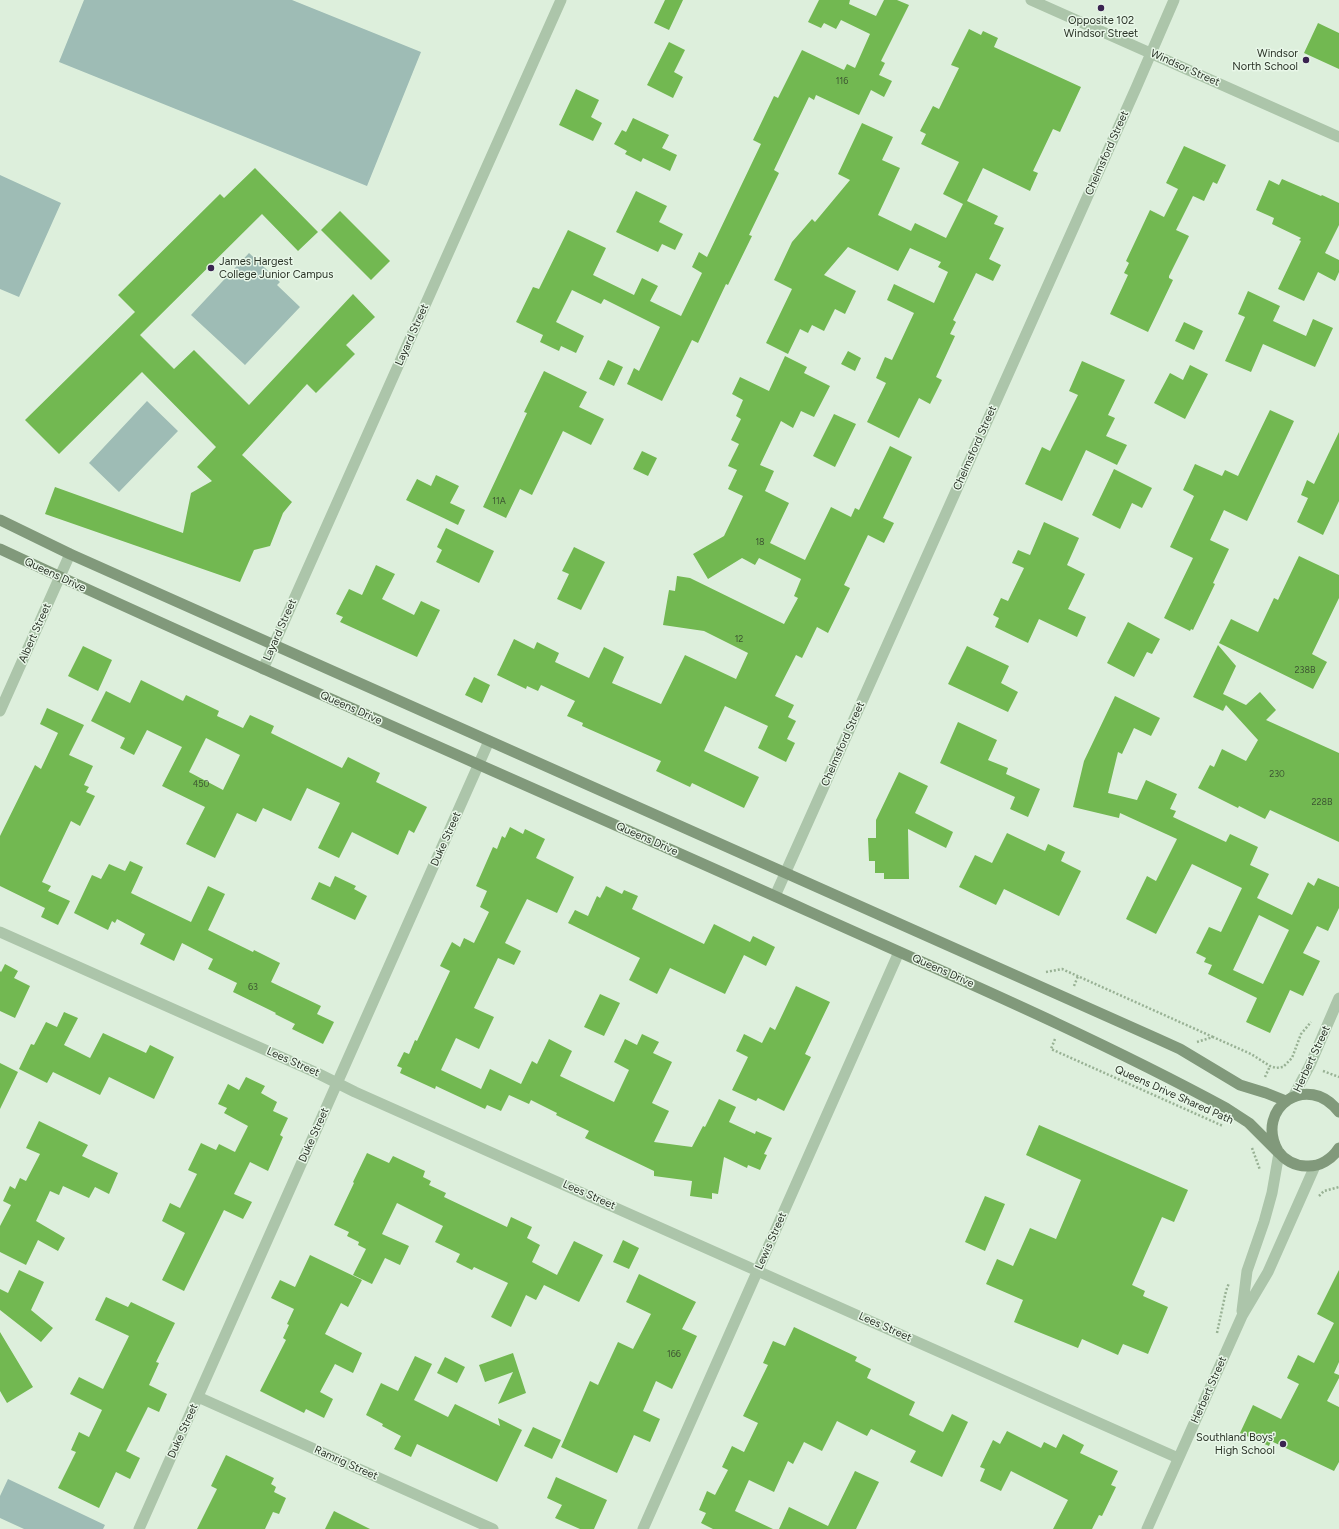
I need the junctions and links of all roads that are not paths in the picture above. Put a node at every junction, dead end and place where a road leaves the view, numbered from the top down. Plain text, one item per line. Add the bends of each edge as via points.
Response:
1 (561, 0) edge
2 (1031, 0) edge
3 (1174, 0) edge
4 (1151, 53) junction
5 (1339, 137) edge
6 (0, 520) edge
7 (0, 550) edge
8 (70, 554) junction
9 (60, 577) junction
10 (274, 644) junction
11 (263, 669) junction
12 (0, 711) edge
13 (489, 741) junction
14 (479, 764) junction
15 (786, 873) junction
16 (776, 896) junction
17 (0, 932) edge
18 (899, 952) junction
19 (1339, 998) edge
20 (338, 1083) junction
21 (1289, 1099) junction
22 (1339, 1112) edge
23 (1339, 1148) edge
24 (1279, 1153) junction
25 (1334, 1162) edge
26 (1315, 1166) junction
27 (758, 1270) junction
28 (1242, 1316) junction
29 (198, 1397) junction
30 (1178, 1458) junction
31 (139, 1529) edge
32 (493, 1529) edge
33 (643, 1529) edge
34 (1146, 1529) edge

1 - 10 street, Layard Street
2 - 4 street, Windsor Street
3 - 4 street, Chelmsford Street
4 - 5 street, Windsor Street
4 - 15 street, Chelmsford Street
6 - 8 main road
7 - 9 main road, Queens Drive
8 - 9 street, Albert Street
8 - 10 main road
9 - 11 main road, Queens Drive
9 - 12 street, Albert Street
10 - 11 street, Layard Street
10 - 13 main road
11 - 14 main road, Queens Drive
13 - 14 street, Duke Street
13 - 15 main road
14 - 16 main road, Queens Drive
14 - 20 street, Duke Street
15 - 16 street, Chelmsford Street
15 - 21 main road via 1186,1052 1240,1085
16 - 18 main road, Queens Drive
17 - 20 street, Lees Street
18 - 24 main road, Queens Drive via 1061,1024 1193,1090 1245,1120
18 - 27 street, Lewis Street
19 - 21 street, Herbert Street via 1310,1065
20 - 27 street, Lees Street
20 - 29 street, Duke Street
21 - 22 main road, Herbert Street via 1308,1094 1317,1095 1334,1105
21 - 24 main road, Herbert Street via 1278,1110 1273,1120 1271,1132
23 - 25 main road
24 - 26 main road via 1292,1163
24 - 28 street, Herbert Street via 1270,1200 1247,1271
25 - 26 main road
26 - 28 street, Herbert Street via 1268,1272
27 - 30 street, Lees Street
27 - 33 street, Lewis Street
28 - 30 street, Herbert Street
29 - 31 street, Duke Street
29 - 32 street, Ramrig Street
30 - 34 street, Herbert Street

